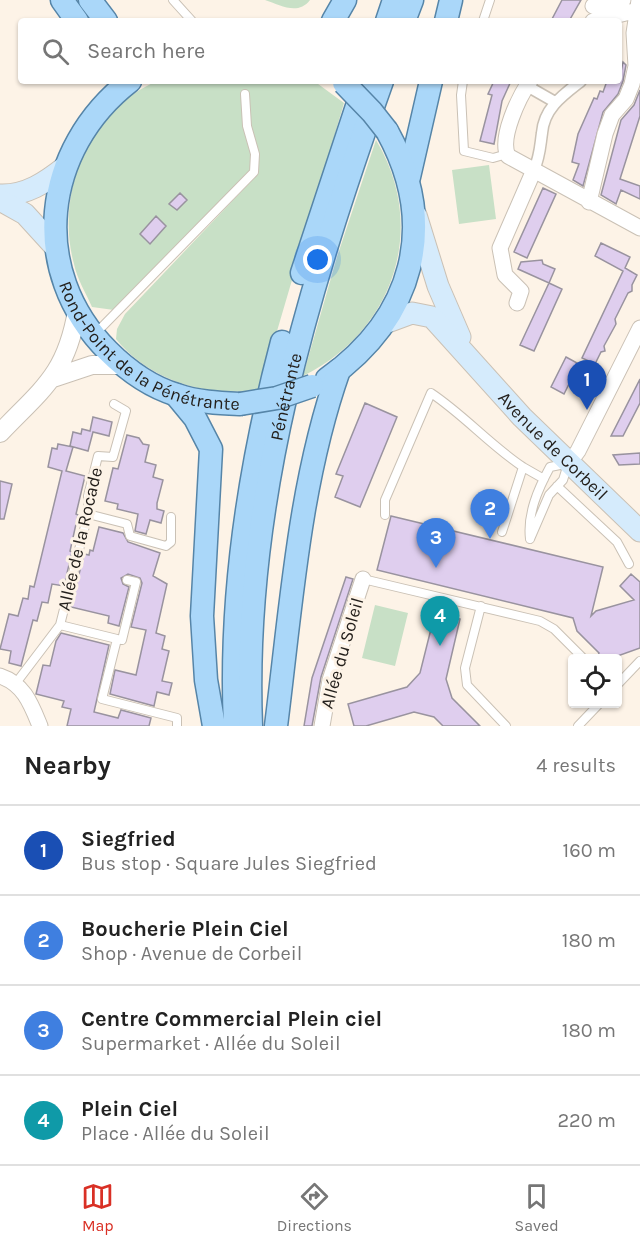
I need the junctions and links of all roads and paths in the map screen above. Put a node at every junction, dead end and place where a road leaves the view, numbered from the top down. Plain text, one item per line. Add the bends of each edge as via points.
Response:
1 (62, 0) edge
2 (90, 0) edge
3 (173, 0) edge
4 (345, 0) edge
5 (394, 0) edge
6 (412, 0) edge
7 (451, 0) edge
8 (490, 0) edge
9 (639, 6) edge
10 (616, 10) edge
11 (591, 15) edge
12 (74, 18) edge
13 (104, 18) edge
14 (189, 18) edge
15 (335, 18) edge
16 (388, 18) edge
17 (405, 18) edge
18 (447, 18) edge
19 (484, 18) edge
20 (103, 84) edge
21 (127, 84) edge
22 (350, 84) edge
23 (352, 84) edge
24 (381, 84) edge
25 (429, 84) edge
26 (463, 84) edge
27 (529, 84) edge
28 (530, 84) edge
29 (576, 84) edge
30 (245, 94) dead end
31 (555, 102) junction
32 (104, 105) junction
33 (507, 155) junction
34 (65, 167) junction
35 (534, 170) junction
36 (409, 177) junction
37 (0, 195) edge
38 (0, 200) edge
39 (589, 202) junction
40 (416, 214) junction
41 (640, 228) edge
42 (56, 248) junction
43 (517, 303) dead end
44 (77, 311) junction
45 (385, 323) junction
46 (640, 328) edge
47 (94, 336) junction
48 (470, 360) junction
49 (122, 365) junction
50 (339, 370) junction
51 (53, 378) junction
52 (176, 395) junction
53 (114, 404) dead end
54 (0, 433) edge
55 (569, 463) junction
56 (523, 467) junction
57 (544, 479) junction
58 (557, 486) junction
59 (88, 514) junction
60 (385, 515) dead end
61 (171, 517) dead end
62 (640, 531) edge
63 (502, 532) dead end
64 (629, 564) dead end
65 (363, 579) joint
66 (127, 580) dead end
67 (481, 606) junction
68 (60, 624) junction
69 (117, 639) junction
70 (579, 654) edge
71 (640, 661) edge
72 (0, 676) edge
73 (622, 680) edge
74 (16, 683) junction
75 (595, 708) edge
76 (40, 726) edge
77 (177, 726) edge
78 (214, 726) edge
79 (235, 726) edge
80 (251, 726) edge
81 (276, 726) edge
82 (322, 726) edge
83 (506, 726) edge
84 (578, 726) edge

1 - 12 main road
2 - 13 main road
3 - 14 lane
4 - 15 main road
5 - 16 main road
6 - 17 main road
7 - 18 main road
8 - 19 lane
9 - 10 street
9 - 39 street via 632,84 605,134
10 - 11 street
20 - 32 main road
21 - 32 main road, Rond-Point de la Pénétrante
22 - 79 main road, Pénétrante via 262,425 239,567 234,632
23 - 36 main road, Rond-Point de la Pénétrante, bridge via 387,131
24 - 80 main road, Pénétrante via 290,370 255,577 249,667
25 - 36 main road
26 - 33 lane via 464,151 493,158
27 - 33 street via 512,120 504,149
28 - 31 street
29 - 31 street
30 - 47 lane via 247,126 255,154 254,172
31 - 35 street via 546,115 542,149
32 - 34 main road, Rond-Point de la Pénétrante via 77,140
33 - 35 street
34 - 37 main road via 25,192
34 - 42 main road, Rond-Point de la Pénétrante via 57,201
35 - 39 street
35 - 43 street via 500,248 505,275 521,291
36 - 40 main road, Rond-Point de la Pénétrante
38 - 42 main road via 25,214
39 - 41 street
40 - 45 main road, Rond-Point de la Pénétrante via 409,267
40 - 48 main road, Avenue de Corbeil via 438,286
42 - 44 main road, Rond-Point de la Pénétrante
44 - 47 main road, Rond-Point de la Pénétrante
44 - 51 street via 72,342
45 - 48 main road, Avenue de Corbeil via 412,313 428,315
45 - 50 main road, Rond-Point de la Pénétrante
46 - 55 street
47 - 49 main road, Rond-Point de la Pénétrante
48 - 55 main road, Avenue de Corbeil
49 - 51 street via 92,365
49 - 52 main road, Rond-Point de la Pénétrante
50 - 52 main road, Rond-Point de la Pénétrante, bridge via 312,386 278,398 240,404 208,403
50 - 81 main road via 304,509
51 - 54 street
52 - 78 main road via 195,418 211,449 202,616
53 - 59 lane, Allée de la Rocade via 126,411 113,457 98,456 88,496
55 - 57 lane via 550,467
55 - 58 lane
55 - 62 main road, Avenue de Corbeil
56 - 57 lane
56 - 60 lane via 496,450 431,393 386,500
56 - 63 lane
57 - 58 lane via 527,521 530,539 549,495
58 - 64 lane via 616,542
59 - 61 lane via 127,524 130,536 166,546 171,542
59 - 68 lane, Allée de la Rocade
65 - 67 lane
65 - 82 street, Allée du Soleil via 330,680
66 - 69 lane via 136,582 122,640
67 - 70 lane via 540,621
67 - 83 lane via 465,668 467,685
68 - 69 lane
68 - 74 lane, Allée de la Rocade
69 - 77 lane via 102,699 177,717
71 - 73 lane
72 - 74 street
74 - 76 street
75 - 84 lane

